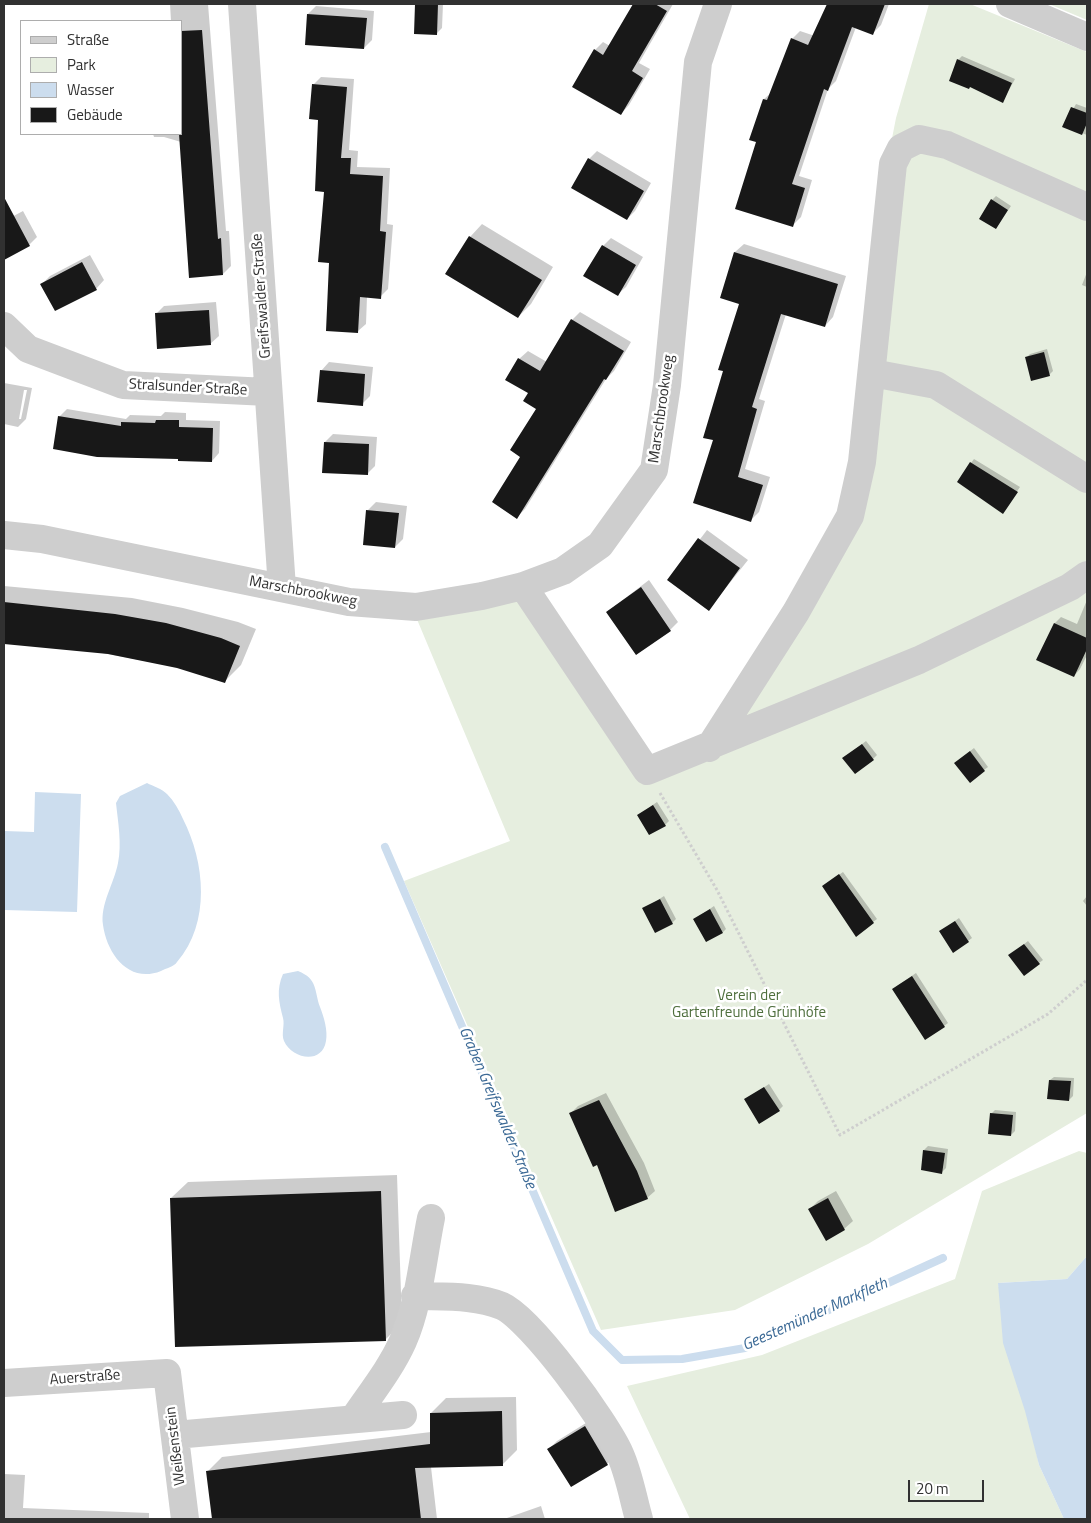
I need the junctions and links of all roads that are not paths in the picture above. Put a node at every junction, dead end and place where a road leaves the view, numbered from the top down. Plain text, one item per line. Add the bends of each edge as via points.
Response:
1 (242, 4) edge
2 (718, 4) edge
3 (1010, 4) edge
4 (1087, 37) edge
5 (1087, 207) edge
6 (4, 326) edge
7 (872, 373) junction
8 (268, 392) junction
9 (1087, 479) edge
10 (4, 535) edge
11 (1087, 575) edge
12 (524, 586) junction
13 (282, 588) junction
14 (708, 748) junction
15 (432, 1218) dead end
16 (415, 1296) junction
17 (167, 1373) joint
18 (4, 1383) edge
19 (403, 1414) dead end
20 (354, 1418) junction
21 (175, 1435) junction
22 (185, 1519) edge
23 (639, 1519) edge

1 - 8 street, Greifswalder Straße
2 - 12 street, Marschbrookweg via 698,62 667,385 654,470 600,545 563,571
3 - 4 street
5 - 7 street via 947,145 919,139 901,148 893,164
6 - 8 street, Stralsunder Straße via 28,349 124,385
7 - 9 street via 936,385
7 - 14 street via 862,462 850,516 796,612
8 - 13 street, Greifswalder Straße
10 - 13 street, Marschbrookweg via 42,539
11 - 14 street via 1070,587 919,660
12 - 13 street, Marschbrookweg via 416,607 349,602
12 - 14 street via 647,772
15 - 16 street
16 - 20 street via 403,1341
16 - 23 street via 486,1302 501,1306 527,1325 614,1443
17 - 18 street, Auerstraße
17 - 21 street, Weißenstein
19 - 20 street
20 - 21 street
21 - 22 street, Weißenstein

